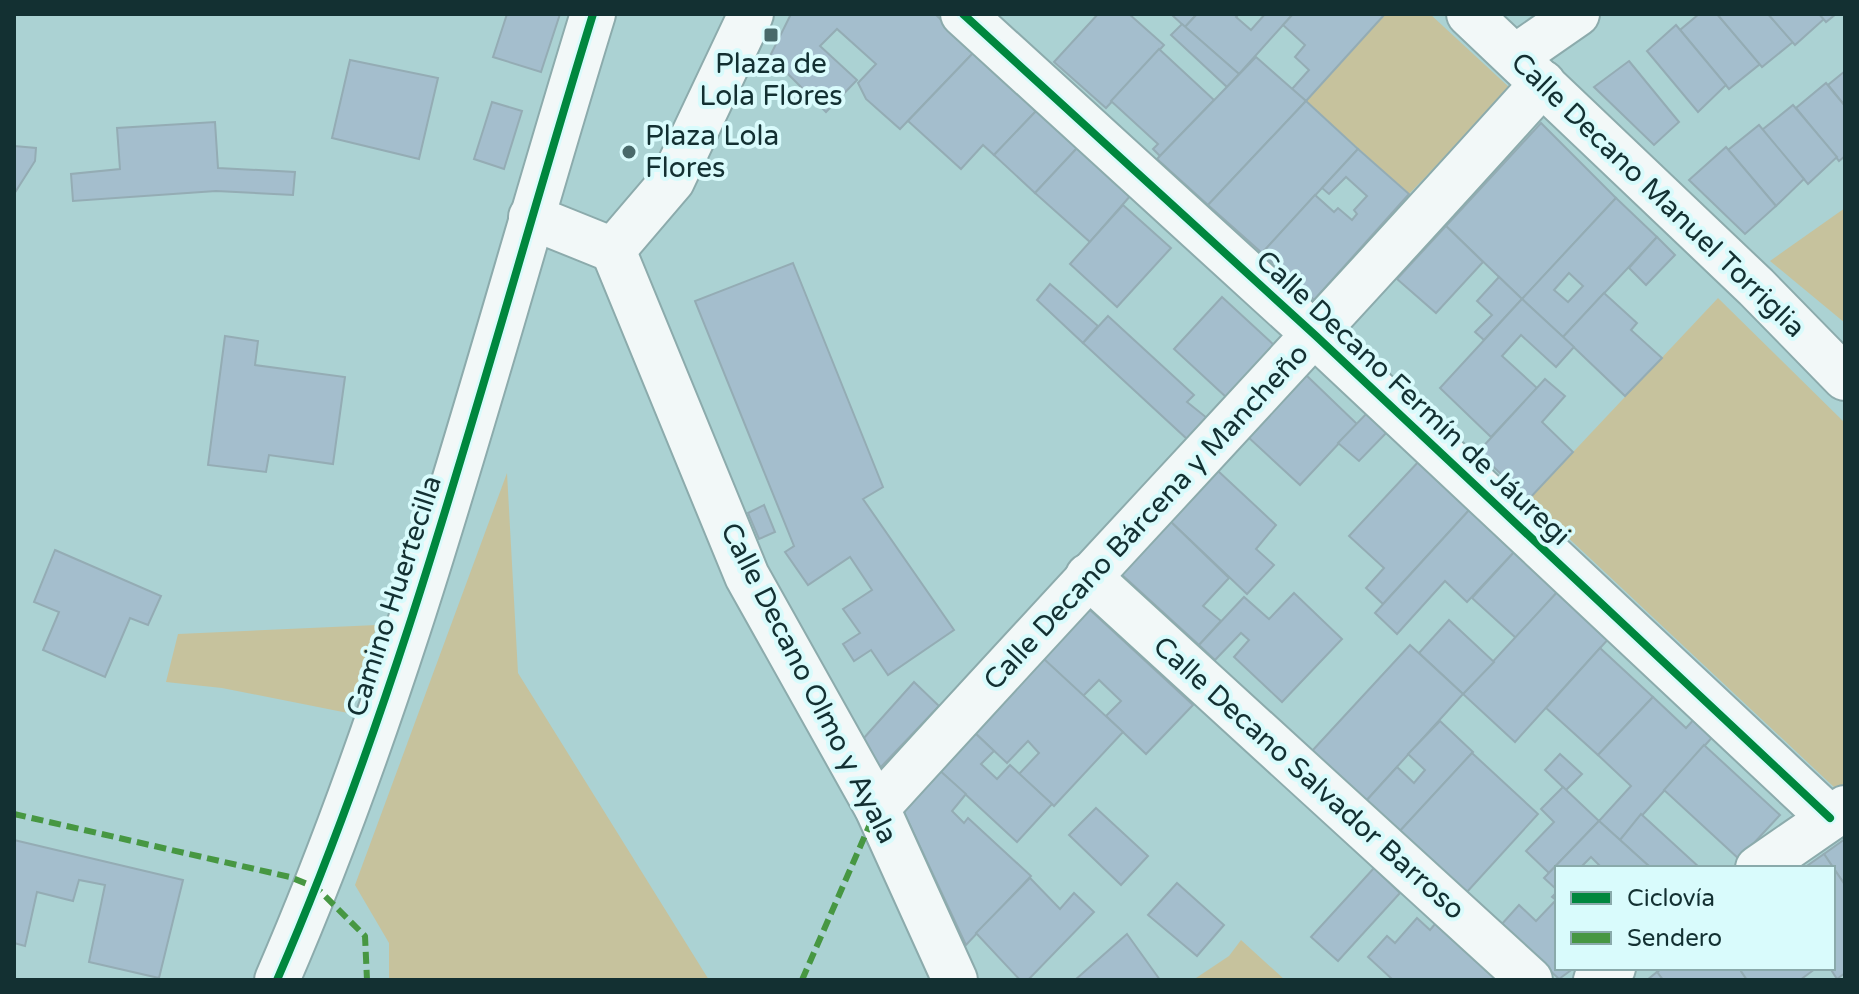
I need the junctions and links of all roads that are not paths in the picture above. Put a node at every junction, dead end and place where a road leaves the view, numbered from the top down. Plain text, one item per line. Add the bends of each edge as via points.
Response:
1 (593, 14) edge
2 (751, 14) edge
3 (963, 14) edge
4 (1469, 14) edge
5 (1577, 14) edge
6 (1529, 70) junction
7 (531, 217) junction
8 (613, 250) junction
9 (1316, 336) junction
10 (1845, 378) edge
11 (1088, 576) junction
12 (877, 808) junction
13 (1838, 813) edge
14 (1761, 866) edge
15 (277, 980) edge
16 (955, 980) edge
17 (1530, 980) edge

1 - 7 street
2 - 8 street via 672,181
3 - 9 street, Calle Decano Fermín de Jáuregi
4 - 6 street, Calle Decano Manuel Torriglia
5 - 6 street, Calle Decano Bárcena y Mancheño
6 - 9 street, Calle Decano Bárcena y Mancheño
6 - 10 street, Calle Decano Manuel Torriglia
7 - 8 street
7 - 15 street, Camino Huertecilla via 405,647 317,888
8 - 12 street, Calle Decano Olmo y Ayala via 747,576
9 - 11 street, Calle Decano Bárcena y Mancheño
9 - 13 street, Calle Decano Fermín de Jáuregi
11 - 12 street, Calle Decano Bárcena y Mancheño
11 - 17 street, Calle Decano Salvador Barroso
12 - 16 street, Calle Decano Olmo y Ayala
13 - 14 street

